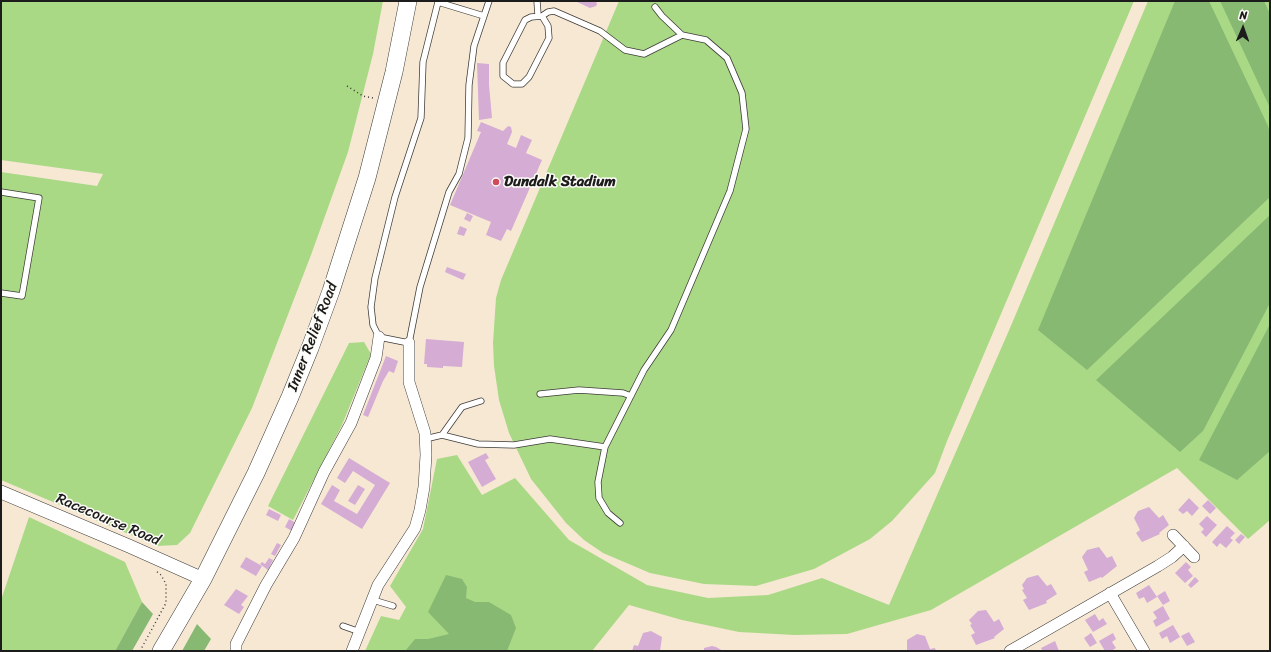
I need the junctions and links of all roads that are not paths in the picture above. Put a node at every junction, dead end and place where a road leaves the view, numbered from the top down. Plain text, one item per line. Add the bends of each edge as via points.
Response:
1 (408, 1) edge
2 (489, 1) edge
3 (536, 1) edge
4 (655, 7) dead end
5 (540, 15) junction
6 (484, 16) junction
7 (682, 35) junction
8 (1, 192) edge
9 (1, 293) edge
10 (379, 337) junction
11 (409, 343) junction
12 (540, 394) dead end
13 (631, 396) junction
14 (481, 401) dead end
15 (442, 435) junction
16 (425, 439) junction
17 (605, 447) junction
18 (1, 492) edge
19 (620, 523) dead end
20 (1173, 535) dead end
21 (1184, 546) junction
22 (1194, 557) dead end
23 (203, 579) junction
24 (1110, 593) junction
25 (373, 600) junction
26 (393, 606) dead end
27 (343, 626) dead end
28 (360, 632) junction
29 (1015, 650) edge
30 (161, 651) edge
31 (236, 651) edge
32 (352, 651) edge
33 (1144, 651) edge

1 - 23 main road, Inner Relief Road via 387,101 352,228 310,348 256,473
2 - 6 lane
3 - 5 lane
4 - 7 lane
5 - 5 lane via 528,18 522,24 503,63 503,76 513,84 522,84 530,77 549,38 549,29
5 - 7 lane via 554,11 600,31 625,50 644,54
6 - 10 lane via 438,2 423,62 421,118 395,197 375,278 371,307 373,325
6 - 11 lane via 474,46 469,85 468,138 459,174 449,192 423,276
7 - 13 lane via 706,40 727,58 742,93 746,129 727,199 670,330 644,370
8 - 9 lane via 39,198 22,296
10 - 11 lane
10 - 31 street via 376,358 351,423 324,472 294,538 266,585 236,644
11 - 16 street via 409,382
12 - 13 lane via 579,390 623,393
13 - 17 lane
14 - 15 lane via 462,407
15 - 16 lane
15 - 17 lane via 478,444 514,445 550,439
16 - 25 street via 424,487 415,528 378,585
17 - 19 lane via 598,482 598,498 608,513
18 - 23 street, Racecourse Road
20 - 21 street
21 - 22 street
21 - 24 street via 1158,566
23 - 30 main road, Inner Relief Road
24 - 29 street
24 - 33 street
25 - 26 lane
25 - 28 street
27 - 28 lane
28 - 32 street

